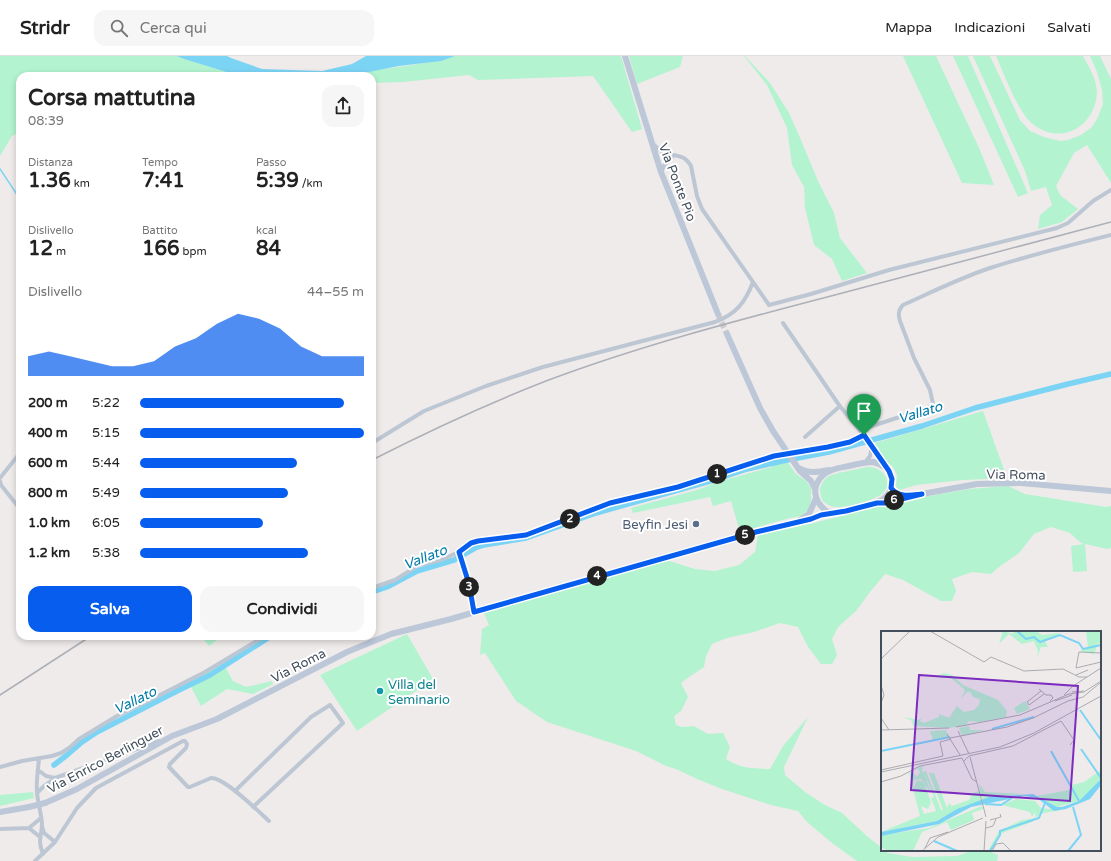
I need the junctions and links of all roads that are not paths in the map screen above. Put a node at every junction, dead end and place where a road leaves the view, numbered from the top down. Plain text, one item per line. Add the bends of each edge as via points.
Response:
1 (625, 58) edge
2 (650, 139) junction
3 (664, 153) junction
4 (675, 155) junction
5 (656, 159) junction
6 (661, 172) junction
7 (1111, 190) edge
8 (1111, 235) edge
9 (754, 282) junction
10 (718, 314) tunnel mouth
11 (783, 323) dead end
12 (727, 334) tunnel mouth
13 (840, 406) junction
14 (860, 430) junction
15 (865, 436) junction
16 (805, 437) dead end
17 (376, 441) edge
18 (872, 445) junction
19 (788, 454) junction
20 (16, 457) edge
21 (865, 463) junction
22 (795, 465) junction
23 (885, 467) junction
24 (831, 470) junction
25 (0, 478) edge
26 (0, 481) edge
27 (891, 488) junction
28 (815, 489) junction
29 (1111, 491) edge
30 (922, 494) junction
31 (816, 498) junction
32 (877, 503) junction
33 (16, 504) edge
34 (831, 513) junction
35 (796, 522) junction
36 (460, 555) junction
37 (376, 587) edge
38 (474, 612) junction
39 (258, 640) edge
40 (217, 719) joint
41 (172, 736) junction
42 (39, 759) junction
43 (0, 767) edge
44 (38, 770) junction
45 (55, 778) junction
46 (235, 791) junction
47 (37, 793) junction
48 (254, 807) junction
49 (0, 812) edge
50 (41, 818) junction
51 (269, 821) dead end
52 (42, 825) junction
53 (29, 828) junction
54 (0, 829) edge
55 (40, 838) junction
56 (55, 842) junction
57 (43, 854) junction
58 (34, 861) edge

1 - 2 main road, Via Ponte Pio
2 - 3 street
2 - 5 main road, Via Ponte Pio
3 - 4 street
3 - 5 street
4 - 5 street via 666,160
4 - 6 street
4 - 9 street via 689,162 702,209
5 - 6 main road, Via Ponte Pio
6 - 10 main road, Via Ponte Pio
7 - 9 street via 1093,201 1068,223 1057,228 889,270 769,305
8 - 14 street via 989,268 903,305 899,311 900,321 930,390 933,404
9 - 17 street via 748,296 737,310 725,318 543,367 486,386 424,411
11 - 13 street
12 - 19 main road via 760,408
13 - 14 street
13 - 16 street
14 - 15 street
15 - 18 street
15 - 19 street via 850,442
18 - 21 street via 870,456
18 - 23 street
19 - 22 main road
19 - 36 street via 774,456 678,487 610,503 526,535 471,543
20 - 25 street
21 - 23 main road via 874,462
21 - 24 main road
22 - 24 main road via 811,472
22 - 28 main road via 811,481
23 - 27 main road via 892,479
24 - 28 main road via 818,480
26 - 33 street
27 - 30 main road via 895,493 903,495
27 - 32 main road via 888,495
28 - 31 main road
29 - 30 main road, Via Roma via 1021,483 977,484
30 - 32 main road
31 - 34 main road via 823,509
31 - 35 main road via 809,514
32 - 34 main road
34 - 35 main road, Via Roma
35 - 38 main road, Via Roma
36 - 37 street via 419,565 395,580
36 - 38 street
38 - 40 main road, Via Roma via 391,634 347,652
39 - 42 street via 205,672 117,716 61,753
40 - 41 main road, Via Enrico Berlinguer
41 - 45 street
41 - 49 main road, Via Enrico Berlinguer, bridge via 77,789 45,803
42 - 43 street
42 - 44 street
44 - 45 street via 46,776
44 - 47 street
45 - 47 street
46 - 48 street
46 - 48 street via 311,717 330,705 343,723
46 - 56 street via 214,778 188,787 169,765 186,748 185,741 181,741 96,788 77,808
47 - 50 street
48 - 51 street
50 - 52 street
50 - 53 street
52 - 55 street
52 - 56 street via 44,833
53 - 54 street
53 - 55 street
55 - 57 street
56 - 57 street
57 - 58 street

